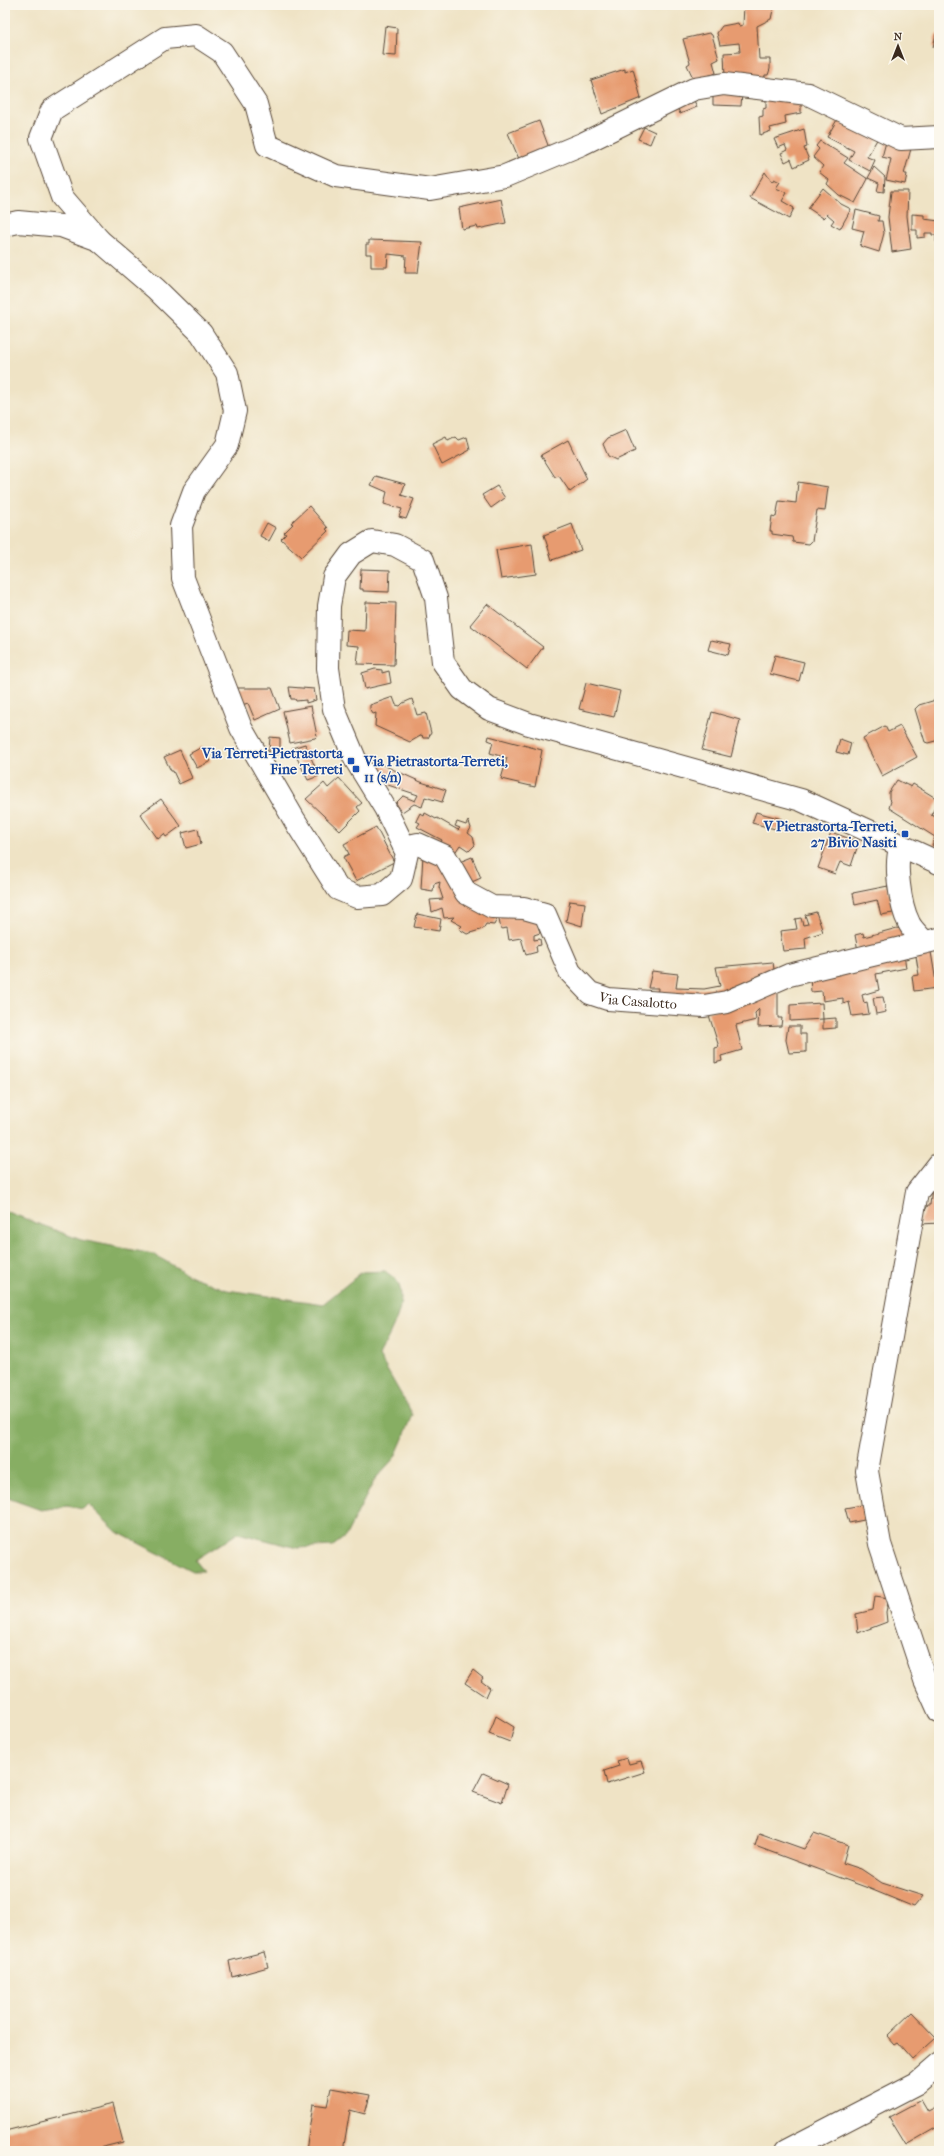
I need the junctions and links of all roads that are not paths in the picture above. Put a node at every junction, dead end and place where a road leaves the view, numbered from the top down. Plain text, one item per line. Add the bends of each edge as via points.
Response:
1 (939, 137) edge
2 (5, 225) edge
3 (99, 240) junction
4 (901, 846) junction
5 (404, 847) junction
6 (939, 863) edge
7 (932, 941) edge
8 (939, 1164) edge
9 (939, 1711) edge
10 (939, 2064) edge
11 (786, 2151) edge

1 - 3 street via 901,139 808,94 724,84 694,89 582,144 505,176 430,189 422,188 336,176 267,145 256,104 222,52 196,36 165,38 52,110 41,138 62,197
2 - 3 street via 18,222 61,226
3 - 5 street via 200,333 227,373 235,411 227,445 194,492 181,526 183,578 241,728 338,889 357,897 382,895 401,879 407,853
4 - 5 street via 801,800 536,726 489,709 462,688 443,662 436,598 423,560 395,545 372,541 351,554 334,577 329,606 328,668 334,709 356,759 386,808
4 - 6 street
4 - 7 street via 897,856 901,898 909,923
5 - 7 street, Via Casalotto via 418,844 445,856 466,893 492,907 524,908 545,914 570,972 590,993 608,999 704,1006 728,1002 789,975
8 - 9 street via 917,1192 867,1472 880,1544 925,1680
10 - 11 street via 917,2083

